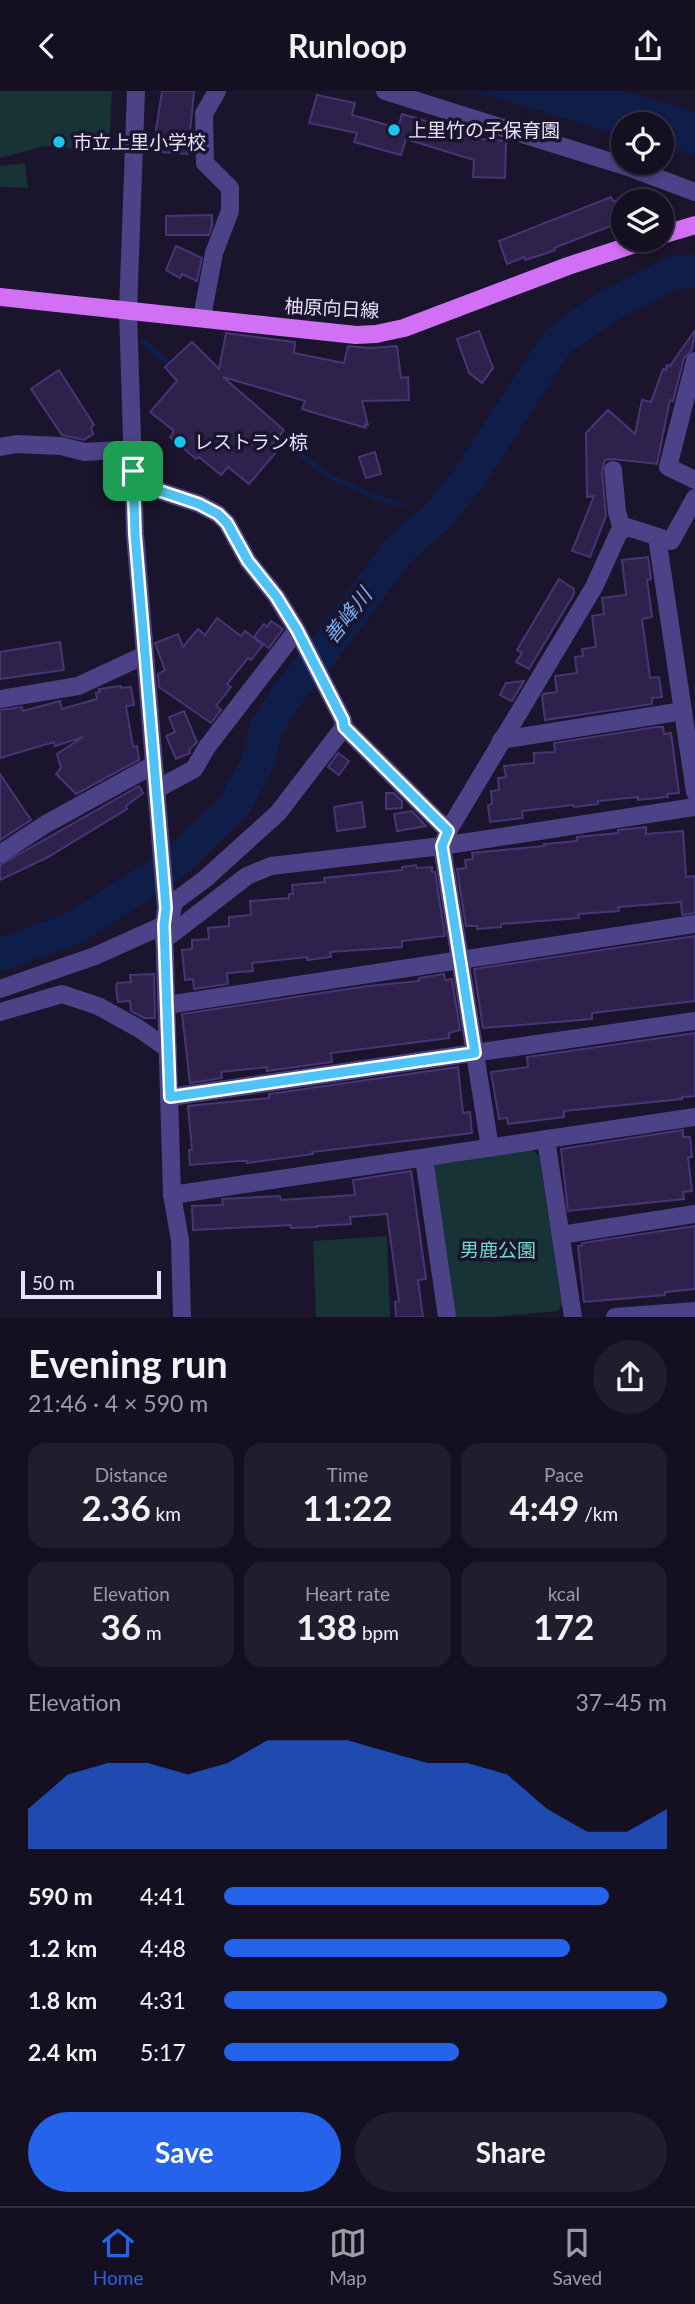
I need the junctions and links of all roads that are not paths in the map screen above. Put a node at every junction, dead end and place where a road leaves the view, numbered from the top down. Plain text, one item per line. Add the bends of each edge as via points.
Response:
1 (136, 91) edge
2 (217, 91) edge
3 (384, 91) edge
4 (695, 192) edge
5 (695, 225) edge
6 (674, 231) edge
7 (613, 252) edge
8 (0, 297) edge
9 (128, 311) junction
10 (202, 317) junction
11 (695, 361) edge
12 (0, 447) edge
13 (133, 466) junction
14 (613, 470) dead end
15 (695, 480) edge
16 (695, 498) edge
17 (622, 529) junction
18 (657, 537) junction
19 (297, 630) junction
20 (145, 655) junction
21 (0, 699) edge
22 (683, 711) junction
23 (343, 723) junction
24 (501, 740) junction
25 (153, 765) junction
26 (695, 792) edge
27 (157, 795) junction
28 (695, 807) edge
29 (445, 839) junction
30 (0, 854) edge
31 (165, 924) junction
32 (695, 924) edge
33 (460, 960) junction
34 (0, 989) edge
35 (167, 1005) junction
36 (0, 1012) edge
37 (695, 1021) edge
38 (168, 1049) junction
39 (475, 1053) junction
40 (170, 1097) junction
41 (695, 1117) edge
42 (546, 1139) junction
43 (490, 1148) junction
44 (424, 1158) junction
45 (173, 1195) junction
46 (695, 1214) edge
47 (561, 1235) junction
48 (695, 1311) edge
49 (182, 1317) edge
50 (447, 1317) edge
51 (573, 1317) edge
52 (615, 1317) edge

1 - 9 street
2 - 10 street via 204,114 205,163 230,188 230,211 214,253
3 - 4 street
5 - 6 main road
7 - 10 main road, 柚原向日線 via 390,332 356,335
8 - 9 main road, 柚原向日線
9 - 10 main road, 柚原向日線
9 - 13 street
11 - 15 street via 668,467
12 - 13 street via 119,450
13 - 19 street via 154,489 199,504 227,523
13 - 20 street
14 - 17 street
16 - 18 street via 671,541
17 - 18 street
17 - 24 street via 594,587
18 - 22 street
19 - 23 street
19 - 27 street via 194,769
20 - 21 street via 78,686
20 - 25 street
22 - 24 street
22 - 26 street
23 - 29 street
23 - 31 street via 278,813 174,902
24 - 29 street
25 - 27 street
25 - 30 street
27 - 31 street
28 - 29 street
29 - 31 street via 271,866
29 - 33 street
31 - 34 street
31 - 35 street
32 - 33 street
33 - 35 street
33 - 39 street
35 - 38 street
36 - 38 street via 62,995 98,1006
37 - 39 street
38 - 40 street
39 - 40 street
39 - 43 street
40 - 45 street
41 - 42 street
42 - 43 street
42 - 47 street
43 - 44 street
44 - 45 street
44 - 50 street
45 - 49 street via 180,1240
46 - 47 street
47 - 51 street
48 - 52 street

